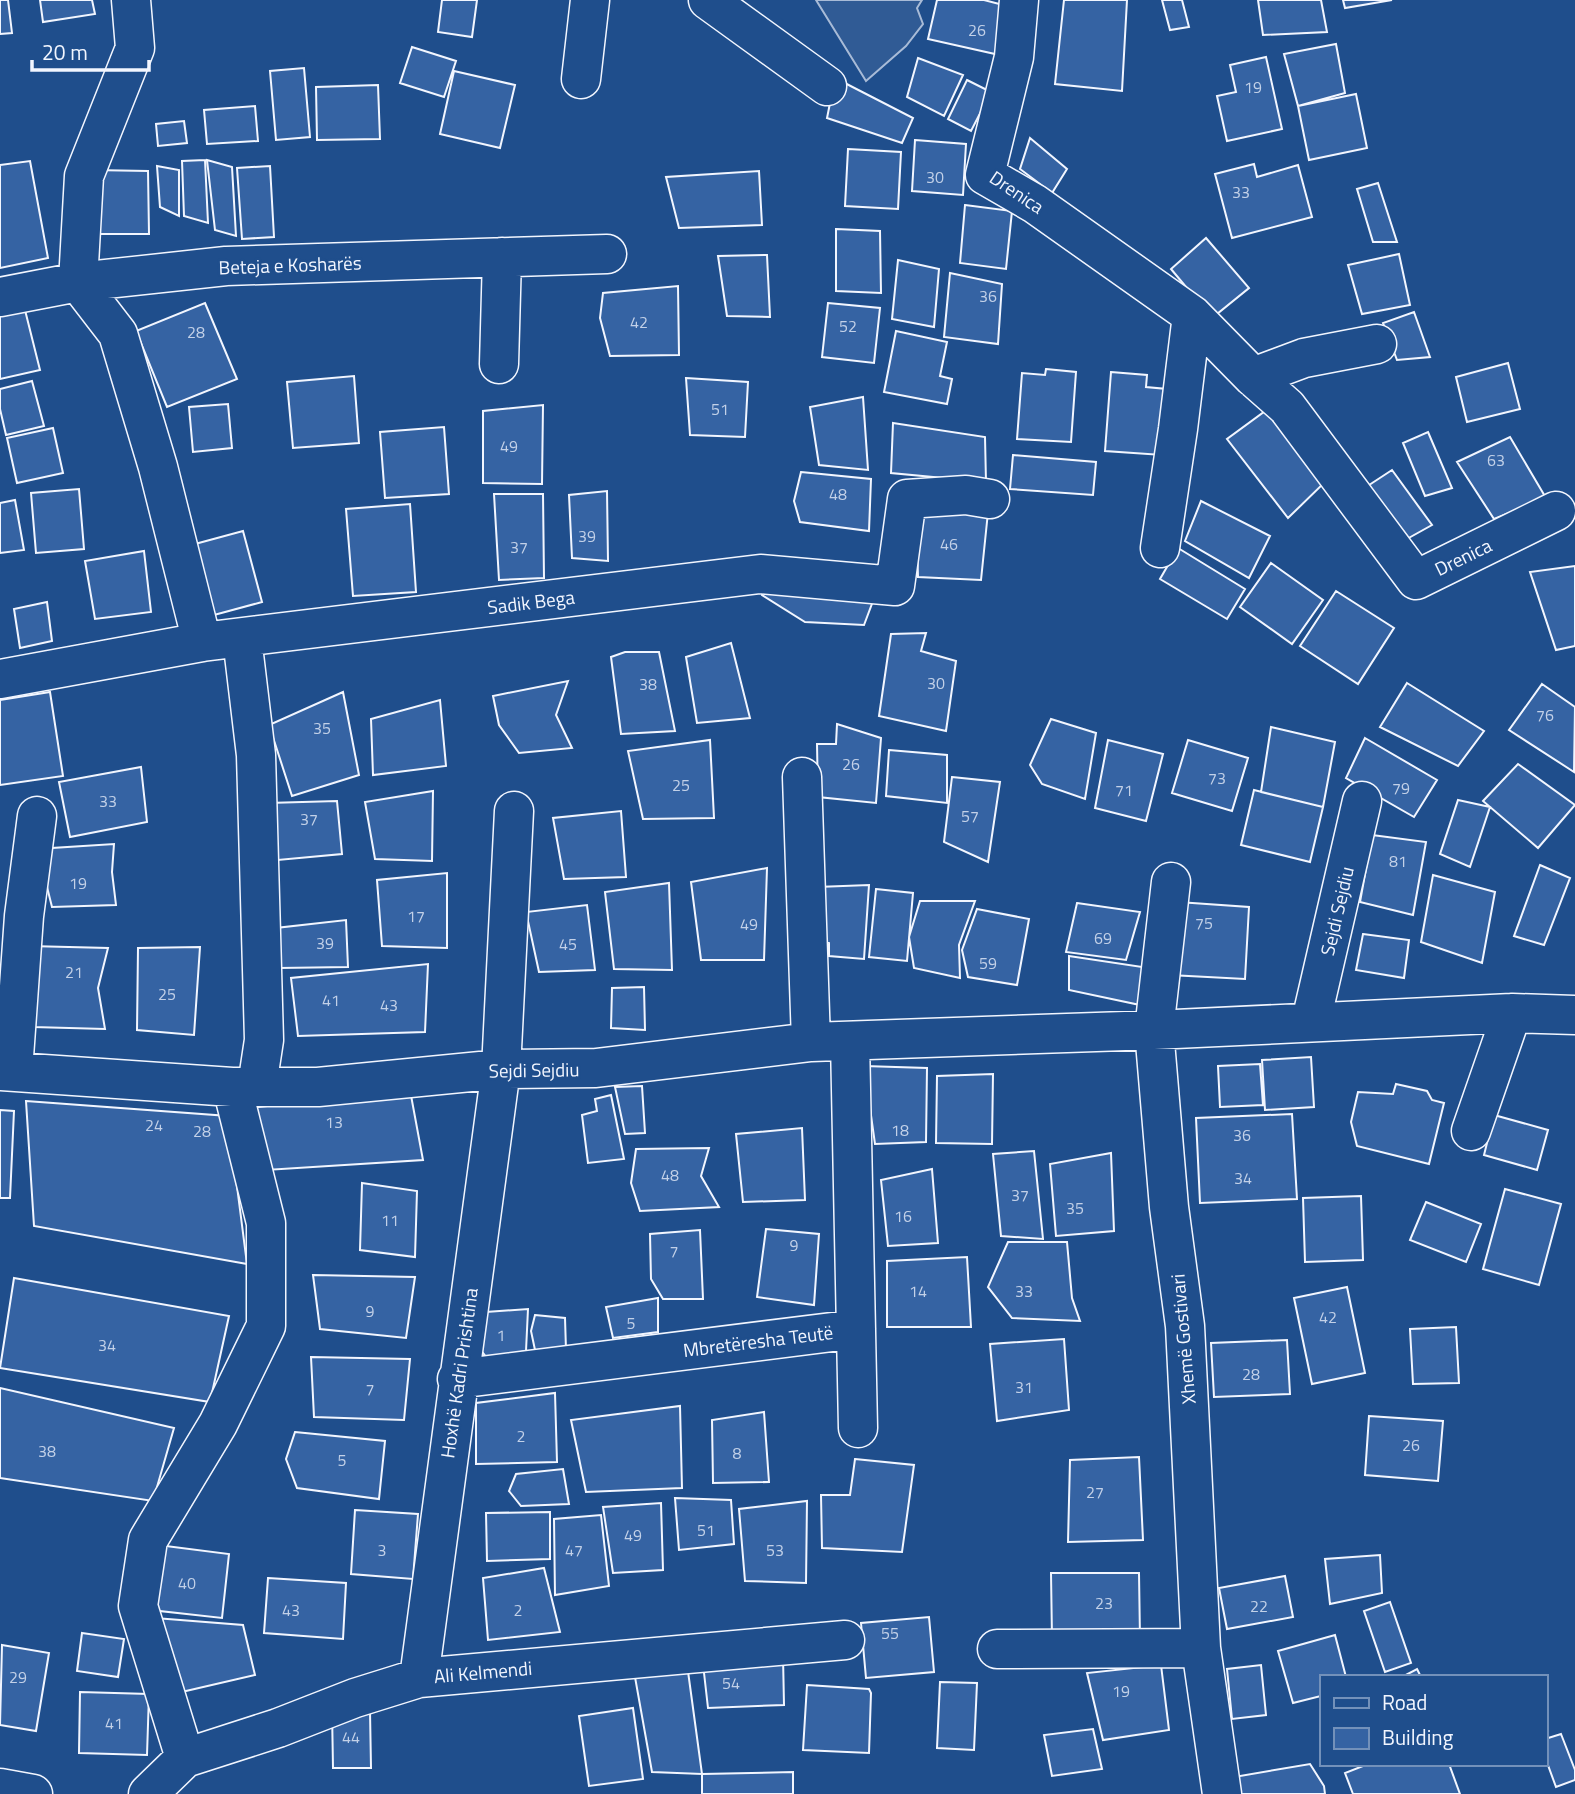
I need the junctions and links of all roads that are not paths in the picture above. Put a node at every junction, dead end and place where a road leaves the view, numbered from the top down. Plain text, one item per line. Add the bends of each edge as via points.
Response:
1 (131, 0) edge
2 (590, 0) edge
3 (708, 0) edge
4 (1019, 0) edge
5 (581, 79) dead end
6 (827, 86) dead end
7 (607, 254) dead end
8 (502, 257) junction
9 (78, 282) junction
10 (0, 298) edge
11 (1192, 315) junction
12 (1377, 344) dead end
13 (499, 364) dead end
14 (1253, 377) junction
15 (990, 499) dead end
16 (1556, 511) dead end
17 (1160, 548) dead end
18 (242, 638) junction
19 (202, 642) junction
20 (0, 680) edge
21 (802, 777) dead end
22 (1362, 801) dead end
23 (514, 811) dead end
24 (37, 816) dead end
25 (1171, 882) dead end
26 (1512, 1013) junction
27 (1575, 1015) edge
28 (1311, 1021) junction
29 (1154, 1030) junction
30 (850, 1041) junction
31 (811, 1042) junction
32 (501, 1069) junction
33 (7, 1071) edge
34 (244, 1086) junction
35 (1471, 1131) dead end
36 (856, 1329) junction
37 (457, 1379) junction
38 (858, 1428) dead end
39 (845, 1640) dead end
40 (1201, 1648) junction
41 (996, 1649) dead end
42 (419, 1678) junction
43 (185, 1758) junction
44 (0, 1788) edge
45 (33, 1794) edge
46 (148, 1794) edge
47 (1222, 1794) edge

1 - 9 street via 135,48 84,176
2 - 5 street
3 - 6 street
4 - 11 street, Drenica via 1014,57 985,175 1035,204
7 - 8 street, Beteja e Kosharës
8 - 9 street, Beteja e Kosharës via 226,266
8 - 13 street
9 - 10 street, Beteja e Kosharës
9 - 19 street via 118,334 158,467
11 - 14 street, Drenica
11 - 17 street
12 - 14 street via 1304,358
14 - 16 street, Drenica via 1287,407 1416,580
15 - 18 street, Sadik Bega via 966,495 907,499 895,586 760,574
18 - 19 street, Sadik Bega
18 - 34 street via 256,755 264,1040
19 - 20 street, Sadik Bega
21 - 31 street
22 - 28 street, Sejdi Sejdiu
23 - 32 street, Hoxhë Kadri Prishtina
24 - 33 street, Sejdi Sejdiu
25 - 29 street
26 - 27 street, Sejdi Sejdiu
26 - 28 street, Sejdi Sejdiu
26 - 35 street
28 - 29 street, Sejdi Sejdiu
29 - 30 street, Sejdi Sejdiu
29 - 40 street, Xhemë Gostivari via 1169,1207 1185,1326
30 - 31 street, Sejdi Sejdiu
30 - 36 street, Mbretëresha Teutë
31 - 32 street, Sejdi Sejdiu via 596,1068
32 - 34 street, Sejdi Sejdiu via 318,1087
32 - 37 street, Hoxhë Kadri Prishtina
33 - 34 street, Sejdi Sejdiu
34 - 43 street via 266,1223 266,1326 218,1424 148,1540 138,1606
36 - 37 street, Mbretëresha Teutë
36 - 38 street
37 - 42 street, Hoxhë Kadri Prishtina
39 - 42 street, Ali Kelmendi
40 - 41 street
40 - 47 street, Xhemë Gostivari
42 - 43 street, Ali Kelmendi
43 - 46 street, Ali Kelmendi
44 - 45 street

